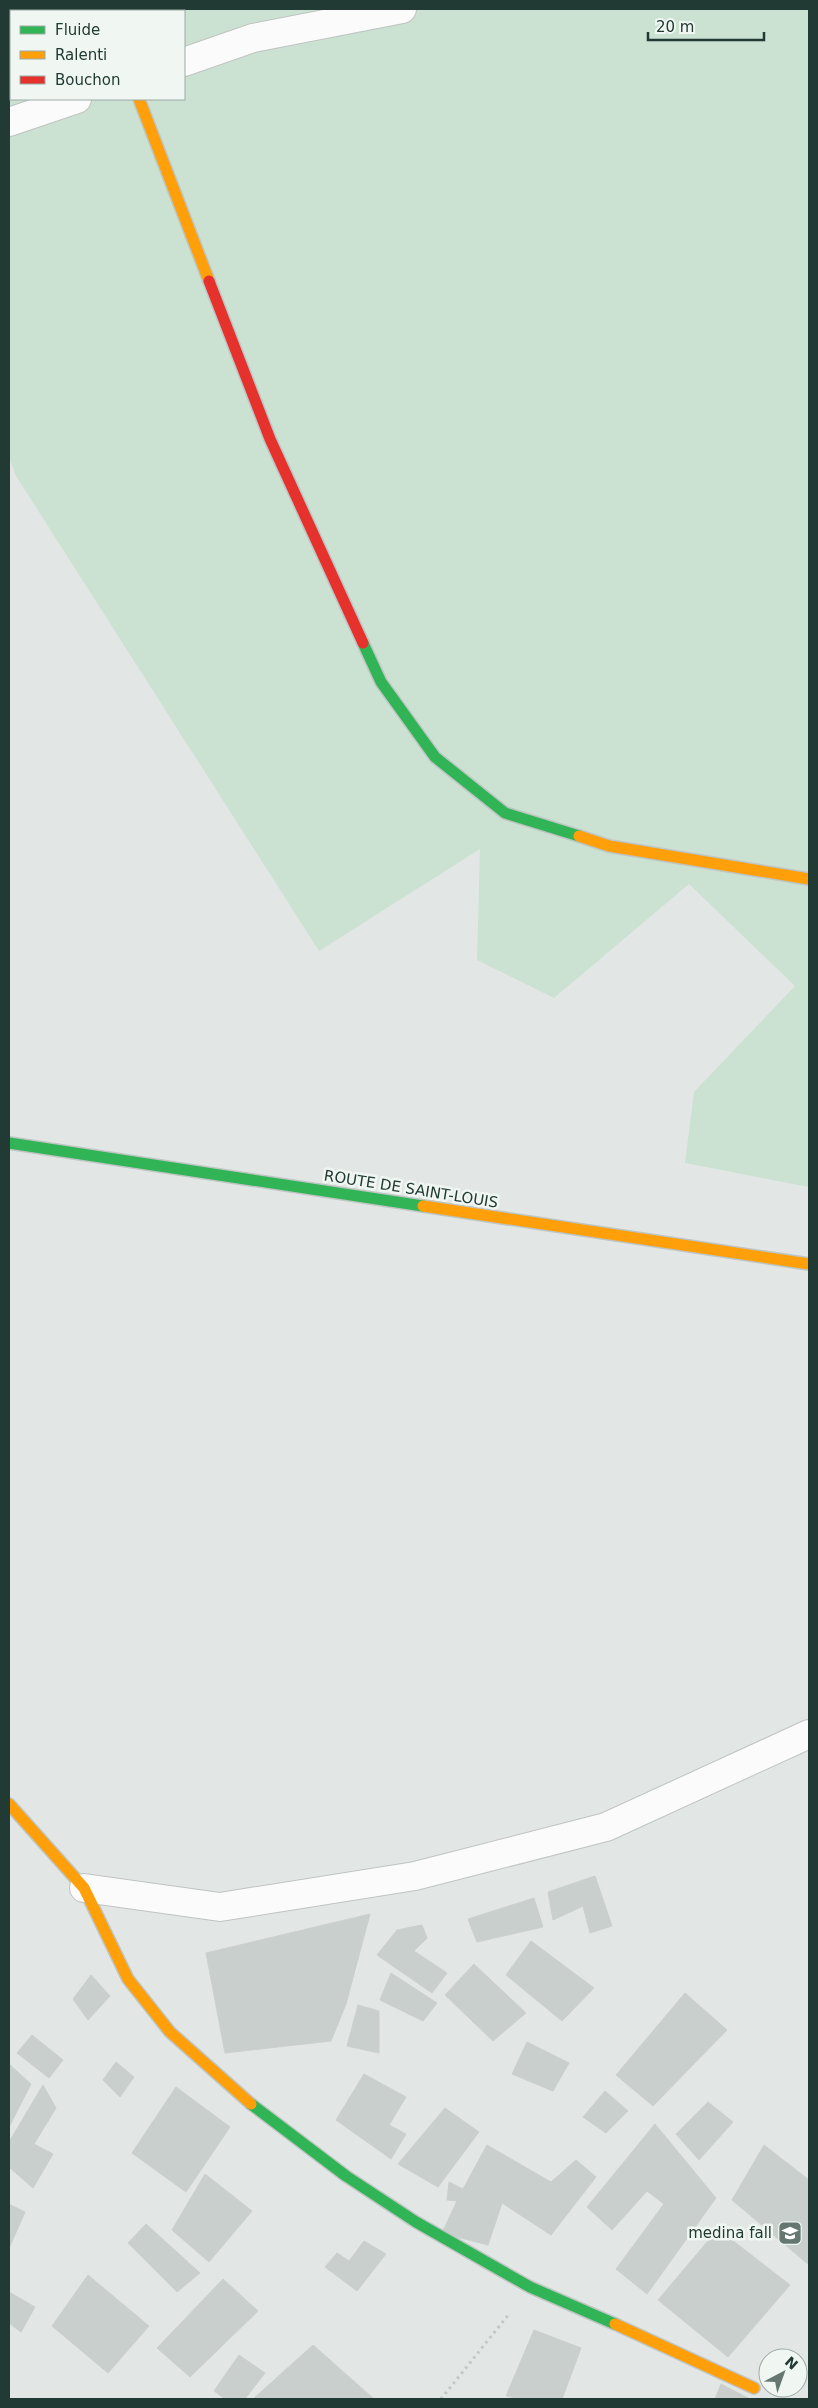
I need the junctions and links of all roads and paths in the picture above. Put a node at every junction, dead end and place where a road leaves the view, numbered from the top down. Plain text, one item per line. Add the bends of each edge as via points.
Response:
1 (402, 9) edge
2 (185, 62) edge
3 (74, 100) edge
4 (139, 100) edge
5 (9, 122) edge
6 (809, 879) edge
7 (9, 1143) edge
8 (809, 1264) edge
9 (809, 1734) edge
10 (9, 1804) edge
11 (84, 1888) junction
12 (530, 2287) junction
13 (754, 2388) dead end
14 (441, 2399) edge

1 - 2 street via 253,38
3 - 5 street
4 - 6 street via 278,457 381,682 435,758 505,813 610,846
7 - 8 street, ROUTE DE SAINT-LOUIS
9 - 11 street via 606,1827 415,1876 220,1907
10 - 11 street
11 - 12 street via 128,1980 170,2032 228,2085 346,2176 416,2222
12 - 13 street
12 - 14 path

